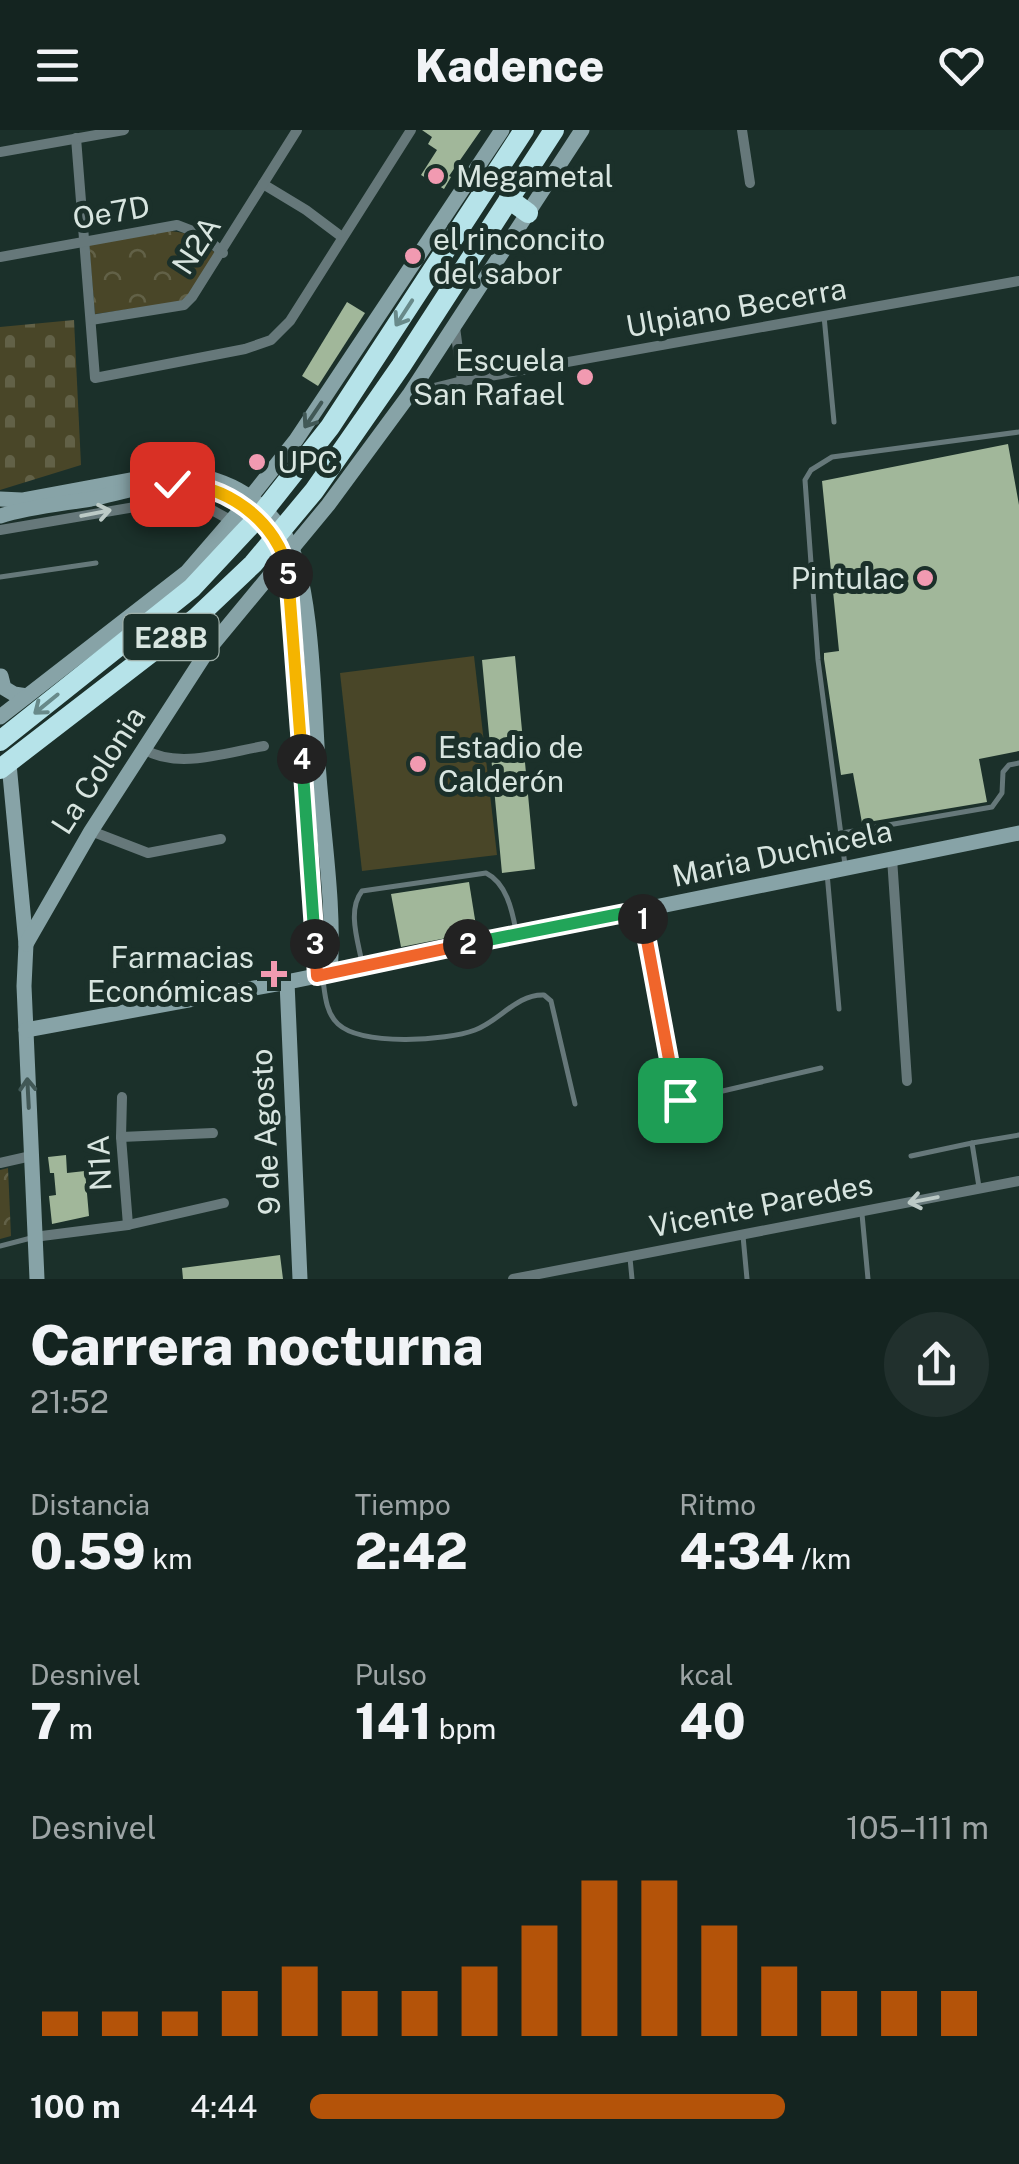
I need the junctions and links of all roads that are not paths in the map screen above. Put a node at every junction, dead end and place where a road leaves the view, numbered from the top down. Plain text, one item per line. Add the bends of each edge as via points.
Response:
1 (124, 130) edge
2 (296, 130) edge
3 (411, 130) edge
4 (554, 130) edge
5 (582, 130) edge
6 (742, 130) edge
7 (510, 134) edge
8 (76, 138) junction
9 (0, 152) edge
10 (750, 183) dead end
11 (262, 184) junction
12 (508, 199) junction
13 (528, 213) junction
14 (342, 237) junction
15 (84, 242) junction
16 (222, 253) junction
17 (0, 258) edge
18 (1019, 281) edge
19 (824, 316) junction
20 (91, 320) junction
21 (455, 328) junction
22 (462, 381) junction
23 (410, 395) junction
24 (834, 422) dead end
25 (1019, 432) edge
26 (225, 488) junction
27 (0, 499) edge
28 (0, 516) edge
29 (232, 520) junction
30 (0, 530) edge
31 (96, 563) dead end
32 (0, 577) edge
33 (0, 676) edge
34 (27, 696) junction
35 (0, 717) edge
36 (0, 741) edge
37 (264, 746) dead end
38 (144, 750) junction
39 (1019, 763) edge
40 (4, 767) edge
41 (91, 831) junction
42 (1019, 832) edge
43 (842, 833) junction
44 (220, 839) dead end
45 (892, 858) junction
46 (846, 868) junction
47 (827, 872) junction
48 (640, 910) junction
49 (516, 934) junction
50 (26, 944) junction
51 (363, 966) junction
52 (323, 974) junction
53 (287, 982) junction
54 (839, 1009) dead end
55 (26, 1030) junction
56 (821, 1068) dead end
57 (908, 1082) dead end
58 (122, 1097) dead end
59 (574, 1104) dead end
60 (213, 1133) dead end
61 (1019, 1135) edge
62 (121, 1137) junction
63 (972, 1143) junction
64 (31, 1156) junction
65 (911, 1156) dead end
66 (0, 1163) edge
67 (1019, 1182) edge
68 (979, 1190) junction
69 (224, 1203) dead end
70 (862, 1211) junction
71 (128, 1225) junction
72 (743, 1234) junction
73 (34, 1238) junction
74 (0, 1246) edge
75 (630, 1255) junction
76 (37, 1279) edge
77 (300, 1279) edge
78 (513, 1279) edge
79 (632, 1279) edge
80 (747, 1279) edge
81 (868, 1279) edge

1 - 8 street
2 - 11 street, N2A
3 - 14 street
4 - 12 highway, E28B
5 - 13 main road, La Colonia
6 - 10 street
7 -> 29 main road via 296,440
7 -> 36 highway, E28B via 330,426 262,514 192,588
8 - 9 street
8 - 15 street
11 - 14 street
11 - 16 street, N2A
12 - 13 highway
12 - 40 highway, E28B via 402,366 252,564 196,618
13 - 21 main road, La Colonia
14 - 20 street via 290,321 271,340 245,349 95,378
15 - 16 street, Oe7D via 177,225 203,235
15 - 17 street, Oe7D
15 - 20 street
16 - 20 street, N2A via 184,305
18 - 19 street, Ulpiano Becerra
19 - 22 street, Ulpiano Becerra
19 - 24 lane
21 - 22 street
21 - 23 main road, La Colonia
22 - 23 street, Ulpiano Becerra
23 - 38 main road, La Colonia via 208,650
25 - 43 lane via 832,457 805,480 818,660
26 - 27 main road via 173,472
26 - 28 main road via 172,484
26 - 52 main road via 267,531 294,576
30 -> 29 street via 176,500
29 - 34 main road via 187,572
31 - 32 lane
33 - 34 main road via 4,688
34 - 35 main road
37 - 38 street via 163,758
38 - 41 main road, La Colonia
39 - 43 lane via 1002,772 1002,794 992,808
40 - 50 main road
41 - 44 street via 148,853
41 - 50 main road, La Colonia
42 - 45 main road, Maria Duchicela
43 - 46 lane
45 - 46 main road, Maria Duchicela
45 - 57 street
46 - 47 main road, Maria Duchicela
47 - 48 main road, Maria Duchicela
47 - 54 lane
48 - 49 main road, Maria Duchicela
48 - 56 lane via 676,1097
49 - 51 main road, Maria Duchicela
49 - 51 lane via 508,899 486,873 362,892 354,922
50 - 55 main road
51 - 52 main road, Maria Duchicela
52 - 53 main road, Maria Duchicela
52 - 59 lane via 326,1006 338,1024 394,1039 475,1030 520,1000 544,995 551,1001
53 - 55 main road, Maria Duchicela
53 - 77 main road, 9 de Agosto
64 -> 55 main road
58 - 62 street, N1A
60 - 62 street
61 - 63 lane
62 - 71 street, N1A
63 - 65 lane
63 - 68 lane
64 - 66 street
64 - 73 main road
67 - 68 street, Vicente Paredes
68 -> 70 street, Vicente Paredes
69 - 71 street
70 - 72 street, Vicente Paredes
70 - 81 lane
71 - 73 street
72 - 75 street, Vicente Paredes
72 - 80 lane
73 - 74 lane
73 - 76 main road
75 - 78 street, Vicente Paredes
75 - 79 lane

